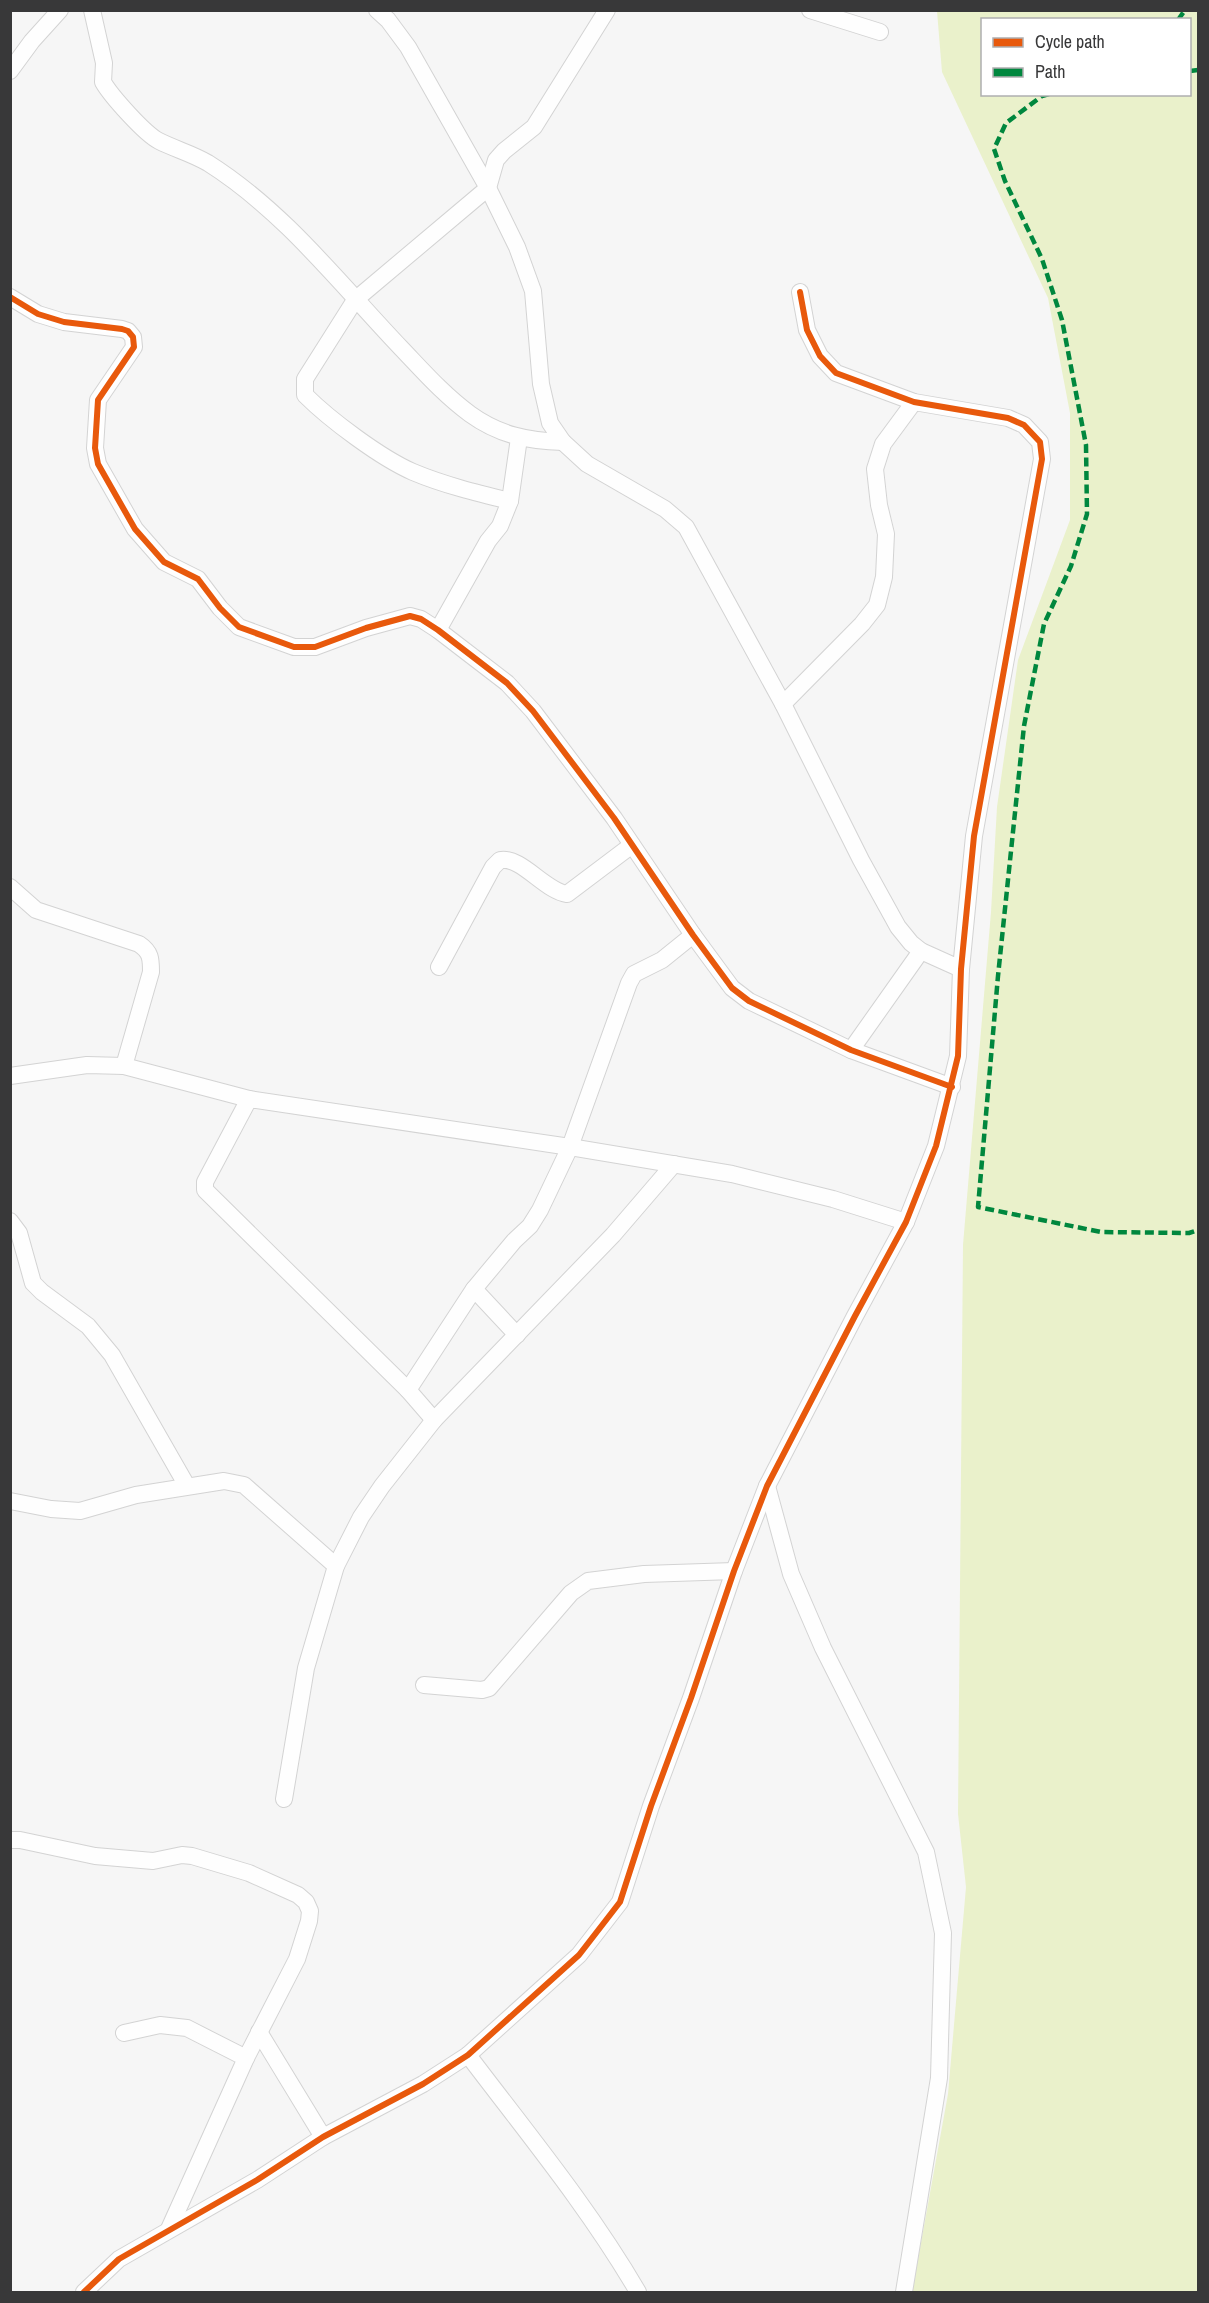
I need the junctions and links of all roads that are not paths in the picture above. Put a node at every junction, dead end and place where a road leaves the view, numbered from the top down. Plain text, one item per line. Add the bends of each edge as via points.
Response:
1 (60, 10) edge
2 (92, 10) edge
3 (377, 10) edge
4 (607, 10) edge
5 (810, 10) edge
6 (880, 32) dead end
7 (10, 71) edge
8 (488, 188) junction
9 (800, 292) dead end
10 (10, 297) edge
11 (355, 300) junction
12 (914, 402) junction
13 (519, 438) junction
14 (563, 442) junction
15 (510, 501) junction
16 (438, 630) junction
17 (783, 704) junction
18 (632, 845) junction
19 (10, 887) edge
20 (693, 935) junction
21 (921, 951) junction
22 (439, 967) dead end
23 (961, 969) junction
24 (851, 1050) junction
25 (124, 1066) junction
26 (10, 1076) edge
27 (952, 1087) junction
28 (249, 1099) junction
29 (570, 1147) junction
30 (674, 1164) junction
31 (10, 1221) edge
32 (906, 1222) junction
33 (474, 1289) junction
34 (517, 1335) junction
35 (408, 1390) junction
36 (434, 1420) junction
37 (187, 1486) junction
38 (767, 1486) junction
39 (10, 1501) edge
40 (336, 1566) junction
41 (734, 1571) junction
42 (424, 1685) dead end
43 (284, 1798) dead end
44 (10, 1840) edge
45 (259, 2032) junction
46 (123, 2033) dead end
47 (468, 2055) junction
48 (246, 2058) junction
49 (323, 2137) junction
50 (169, 2229) junction
51 (84, 2292) edge
52 (638, 2292) edge
53 (904, 2292) edge

1 - 7 street
2 - 11 street via 105,86 151,136 207,162 252,196 307,245
3 - 8 street via 408,47
4 - 8 street via 534,127 496,160
5 - 6 street
8 - 11 street
8 - 14 street via 533,291 544,403 550,423
9 - 12 street via 807,330 820,356 836,373
10 - 16 street via 55,319 128,331 134,347 98,400 98,464 135,529 152,550 164,562 198,579 239,627 294,647 315,647 410,616
11 - 13 street via 439,387 471,414
11 - 15 street via 305,380 305,395 384,456 412,471
12 - 17 street via 883,444 876,470 886,534 884,577 877,605
12 - 23 street via 1008,418 1024,425 1040,442 1042,459 974,836
13 - 14 street
13 - 15 street
14 - 17 street via 587,464 665,509 686,527
15 - 16 street via 500,526
16 - 18 street via 507,683 533,711
17 - 21 street via 898,927
18 - 20 street
18 - 22 street via 567,894 512,861 500,860
19 - 25 street via 36,910 147,950 151,972
20 - 24 street via 726,981 749,1001
20 - 29 street via 662,960 634,974
21 - 23 street
21 - 24 street
23 - 27 street via 958,1056
24 - 27 street
25 - 26 street via 87,1065
25 - 28 street
27 - 32 street via 936,1146
28 - 29 street
28 - 35 street via 205,1182 205,1190
29 - 30 street
29 - 33 street via 530,1226
30 - 32 street via 833,1199
30 - 34 street via 613,1235
31 - 37 street via 19,1233 33,1283 88,1326 112,1355
32 - 38 street
33 - 34 street
33 - 35 street
34 - 36 street
35 - 36 street
36 - 40 street via 361,1517
37 - 39 street via 80,1511
37 - 40 street via 224,1481 244,1485
38 - 41 street
38 - 53 street via 791,1574 823,1648 926,1852 944,1934 939,2078
40 - 43 street via 306,1668
41 - 42 street via 644,1574 588,1581 571,1593 489,1688
41 - 47 street via 620,1902 579,1955
44 - 45 street via 95,1856 153,1861 192,1856 249,1873 298,1895 310,1911 309,1921 297,1959
45 - 48 street
45 - 49 street
46 - 48 street via 160,2025 187,2028
47 - 49 street via 423,2084
47 - 52 street via 585,2208
48 - 50 street
49 - 50 street via 257,2180
50 - 51 street via 119,2259

